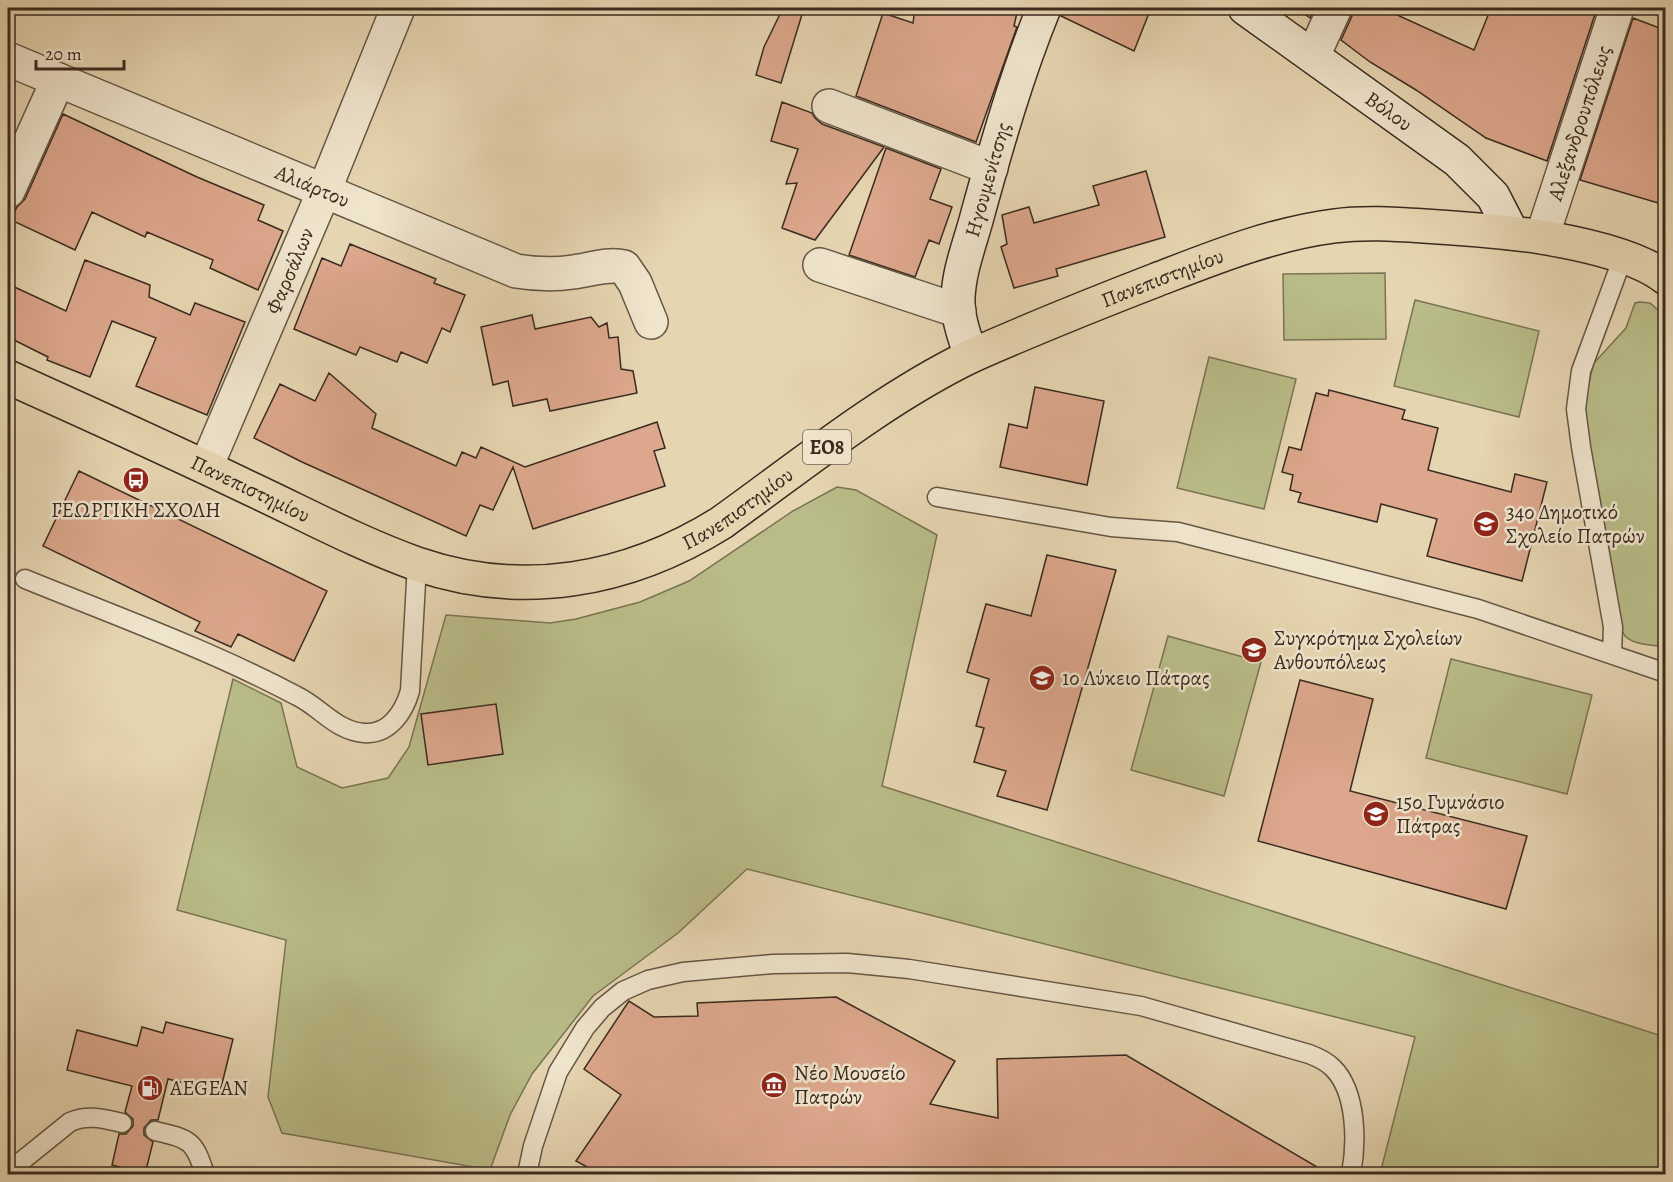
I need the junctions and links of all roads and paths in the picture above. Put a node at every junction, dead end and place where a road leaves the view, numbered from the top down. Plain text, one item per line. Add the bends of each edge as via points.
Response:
1 (398, 8) edge
2 (1044, 8) edge
3 (1245, 8) edge
4 (1335, 8) edge
5 (1617, 8) edge
6 (1312, 56) junction
7 (8, 59) edge
8 (58, 80) junction
9 (829, 106) dead end
10 (991, 168) junction
11 (8, 190) edge
12 (324, 191) junction
13 (1527, 235) junction
14 (1623, 257) junction
15 (820, 265) dead end
16 (1665, 278) edge
17 (958, 311) junction
18 (651, 322) dead end
19 (971, 356) junction
20 (8, 377) edge
21 (206, 467) junction
22 (937, 497) dead end
23 (417, 564) junction
24 (24, 579) dead end
25 (1612, 654) junction
26 (1665, 673) edge
27 (122, 1123) dead end
28 (155, 1131) dead end
29 (8, 1172) edge
30 (205, 1174) edge
31 (526, 1174) edge
32 (1351, 1174) edge

1 - 12 street, Φαρσάλων
2 - 10 street, Ηγουμενίτσης
3 - 6 street, Βόλου
4 - 6 street
5 - 13 street, Αλεξανδρουπόλεως
6 - 13 street, Βόλου via 1424,135 1480,181
7 - 8 street, Αλιάρτου
8 - 11 street
8 - 12 street, Αλιάρτου
9 - 10 street
10 - 17 street, Ηγουμενίτσης via 960,278
12 - 18 street, Αλιάρτου via 516,271 558,274 624,267
12 - 21 street, Φαρσάλων
13 - 14 main road, Πανεπιστημίου / ΕΟ8
13 - 19 main road, Πανεπιστημίου / ΕΟ8 via 1374,224 1308,231 1256,244 1172,274
14 - 16 main road, Πανεπιστημίου / ΕΟ8 via 1650,267
14 - 25 lane via 1581,371 1576,409 1613,627
15 - 17 street
17 - 19 street, Ηγουμενίτσης
19 - 23 main road, Πανεπιστημίου / ΕΟ8 via 883,407 712,529 630,566 576,579 525,583 482,580
20 - 21 main road, Πανεπιστημίου / ΕΟ8
21 - 23 main road, Πανεπιστημίου / ΕΟ8
22 - 25 lane via 1111,527 1178,532 1478,609
23 - 24 lane via 406,705 389,725 366,733 335,723 302,698 239,667
25 - 26 lane
27 - 29 lane via 78,1118
28 - 30 lane via 191,1144
31 - 32 lane via 558,1072 585,1028 612,999 648,980 683,972 772,964 847,963 931,972 1141,1006 1321,1059 1333,1068 1348,1098 1354,1125

